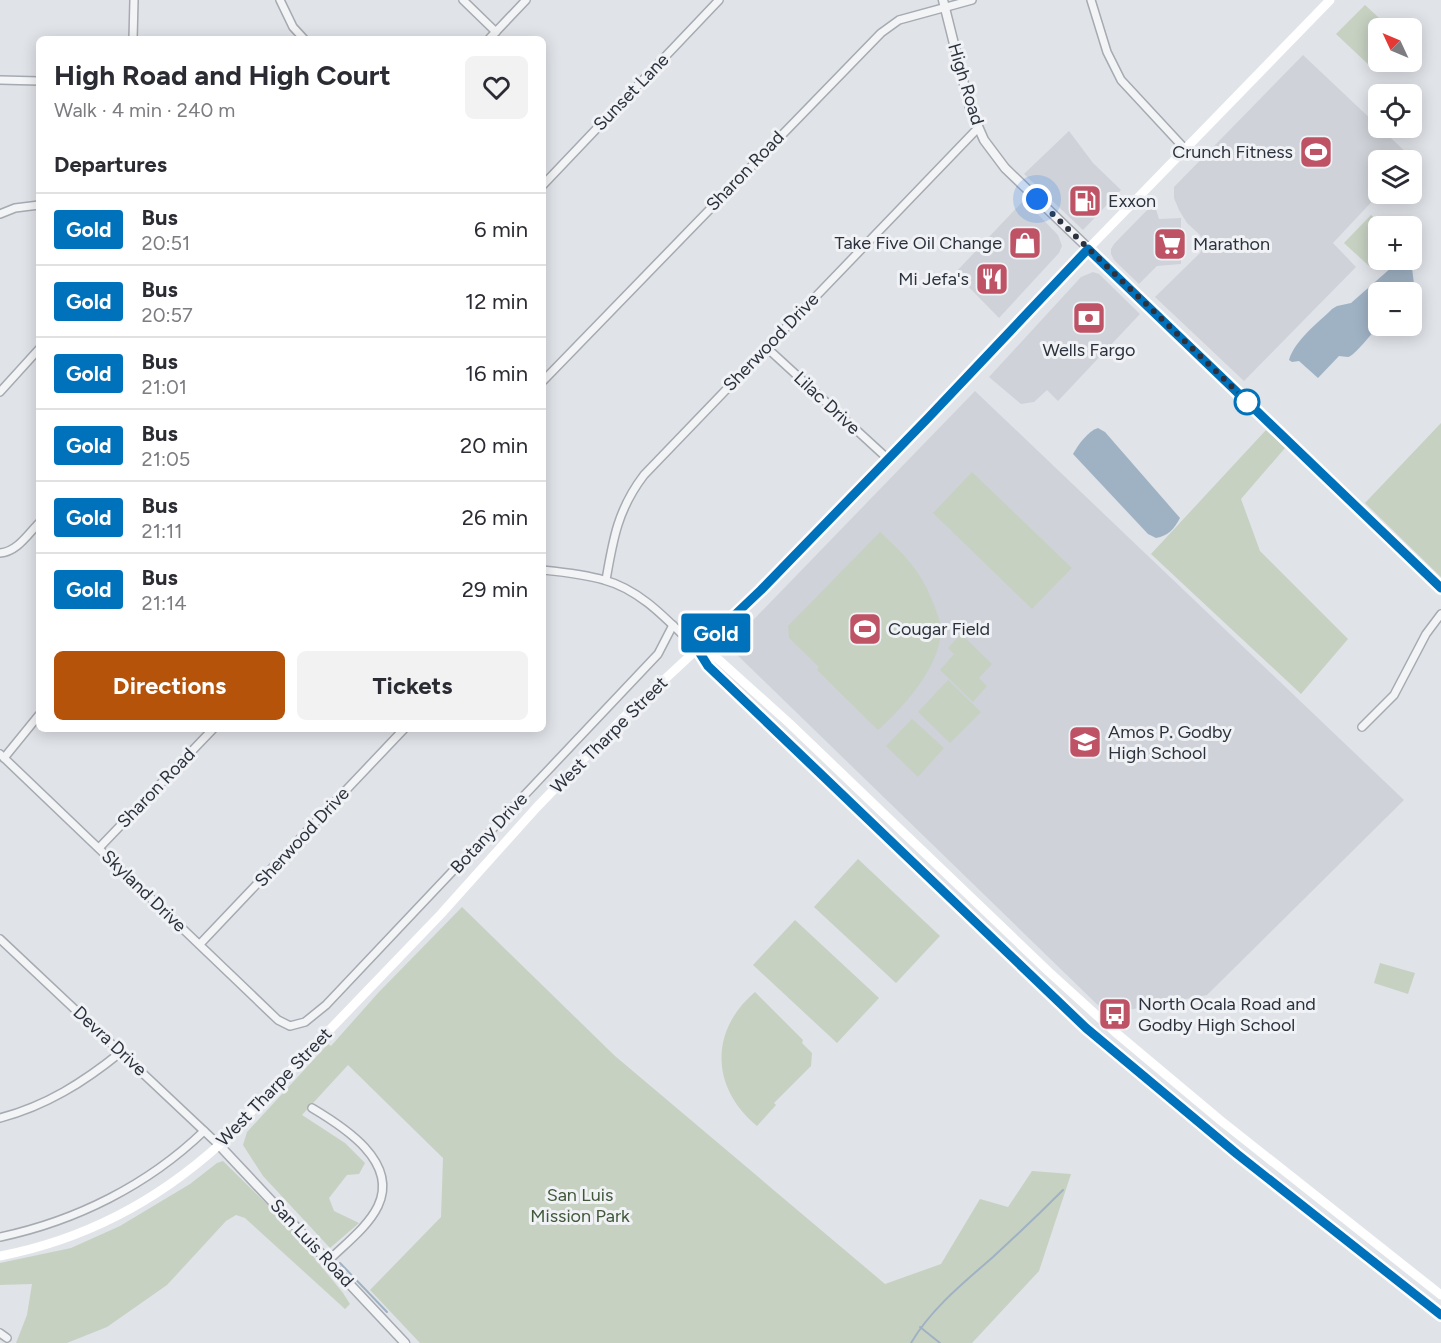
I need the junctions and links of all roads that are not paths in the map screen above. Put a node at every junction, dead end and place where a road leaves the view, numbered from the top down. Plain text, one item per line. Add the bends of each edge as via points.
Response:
1 (134, 0) edge
2 (280, 0) edge
3 (463, 0) edge
4 (526, 0) edge
5 (719, 0) edge
6 (972, 0) edge
7 (1091, 0) edge
8 (1330, 0) edge
9 (944, 4) edge
10 (496, 32) junction
11 (133, 36) edge
12 (301, 36) edge
13 (492, 36) edge
14 (0, 81) edge
15 (36, 81) edge
16 (978, 128) junction
17 (1185, 149) junction
18 (546, 182) edge
19 (36, 205) edge
20 (0, 214) edge
21 (1088, 249) junction
22 (766, 347) junction
23 (36, 352) edge
24 (546, 378) edge
25 (0, 392) edge
26 (888, 459) junction
27 (36, 526) edge
28 (0, 553) edge
29 (546, 570) edge
30 (606, 580) junction
31 (1441, 588) edge
32 (1441, 614) edge
33 (673, 625) junction
34 (698, 650) junction
35 (36, 717) edge
36 (1362, 727) dead end
37 (210, 732) edge
38 (401, 732) edge
39 (2, 756) edge
40 (832, 764) junction
41 (821, 776) junction
42 (99, 848) junction
43 (0, 939) edge
44 (200, 944) junction
45 (1034, 958) junction
46 (1023, 969) junction
47 (1049, 972) junction
48 (1038, 984) junction
49 (290, 1026) joint
50 (121, 1052) junction
51 (1144, 1057) junction
52 (1127, 1064) junction
53 (312, 1108) dead end
54 (0, 1118) edge
55 (1220, 1120) junction
56 (1231, 1129) junction
57 (204, 1131) junction
58 (1210, 1132) junction
59 (1222, 1142) junction
60 (219, 1145) junction
61 (1337, 1214) junction
62 (1326, 1226) junction
63 (0, 1238) edge
64 (0, 1256) edge
65 (328, 1261) junction
66 (1441, 1295) edge
67 (1441, 1315) edge
68 (0, 1333) edge
69 (7, 1338) dead end
70 (405, 1343) edge

1 - 11 street
2 - 12 street via 289,22
3 - 10 street
4 - 10 street
5 - 18 street, Sunset Lane
6 - 9 street, Sharon Road
7 - 17 street via 1107,52 1121,80
8 - 17 main road, West Tharpe Street
9 - 16 street, High Road
9 - 24 street, Sharon Road via 899,20 881,33
10 - 13 street
14 - 15 street
16 - 21 street, High Road via 1005,168
16 - 22 street, Sherwood Drive
17 - 21 main road, West Tharpe Street
19 - 20 street
21 - 26 main road, West Tharpe Street
21 - 31 street, High Road
22 - 26 street, Lilac Drive
22 - 30 street, Sherwood Drive via 633,490 618,519
23 - 25 street
26 - 34 main road, West Tharpe Street
27 - 28 street via 14,549
29 - 30 street
30 - 33 street via 640,598
32 - 36 street via 1394,695
33 - 34 street
33 - 49 street, Botany Drive via 658,654 326,1005 310,1019
34 - 40 main road via 718,659
34 - 41 main road via 708,666
34 - 60 main road, West Tharpe Street via 623,718 552,791 441,914
35 - 39 street
37 - 42 street, Sharon Road
38 - 44 street, Sherwood Drive
39 - 42 street, Skyland Drive
40 - 41 main road
40 - 45 main road
41 - 46 main road
42 - 44 street, Skyland Drive
43 - 50 street, Devra Drive
44 - 49 street, Skyland Drive via 278,1020
45 - 46 main road
45 - 47 main road
46 - 48 main road
47 - 48 main road
47 - 51 main road
48 - 52 main road
50 - 54 street via 69,1090
50 - 57 street, Devra Drive
51 - 52 main road
51 - 55 main road
52 - 58 main road
53 - 65 street via 359,1142 382,1178 382,1195 375,1211
55 - 56 main road
55 - 58 main road
56 - 59 main road
56 - 61 main road
57 - 60 street, Devra Drive
57 - 63 street via 156,1170 111,1198 71,1216
58 - 59 main road
59 - 62 main road
60 - 64 main road, West Tharpe Street via 136,1206 69,1237
60 - 65 street, San Luis Road
61 - 62 main road
61 - 66 main road
62 - 67 main road
65 - 70 street, San Luis Road
68 - 69 street

